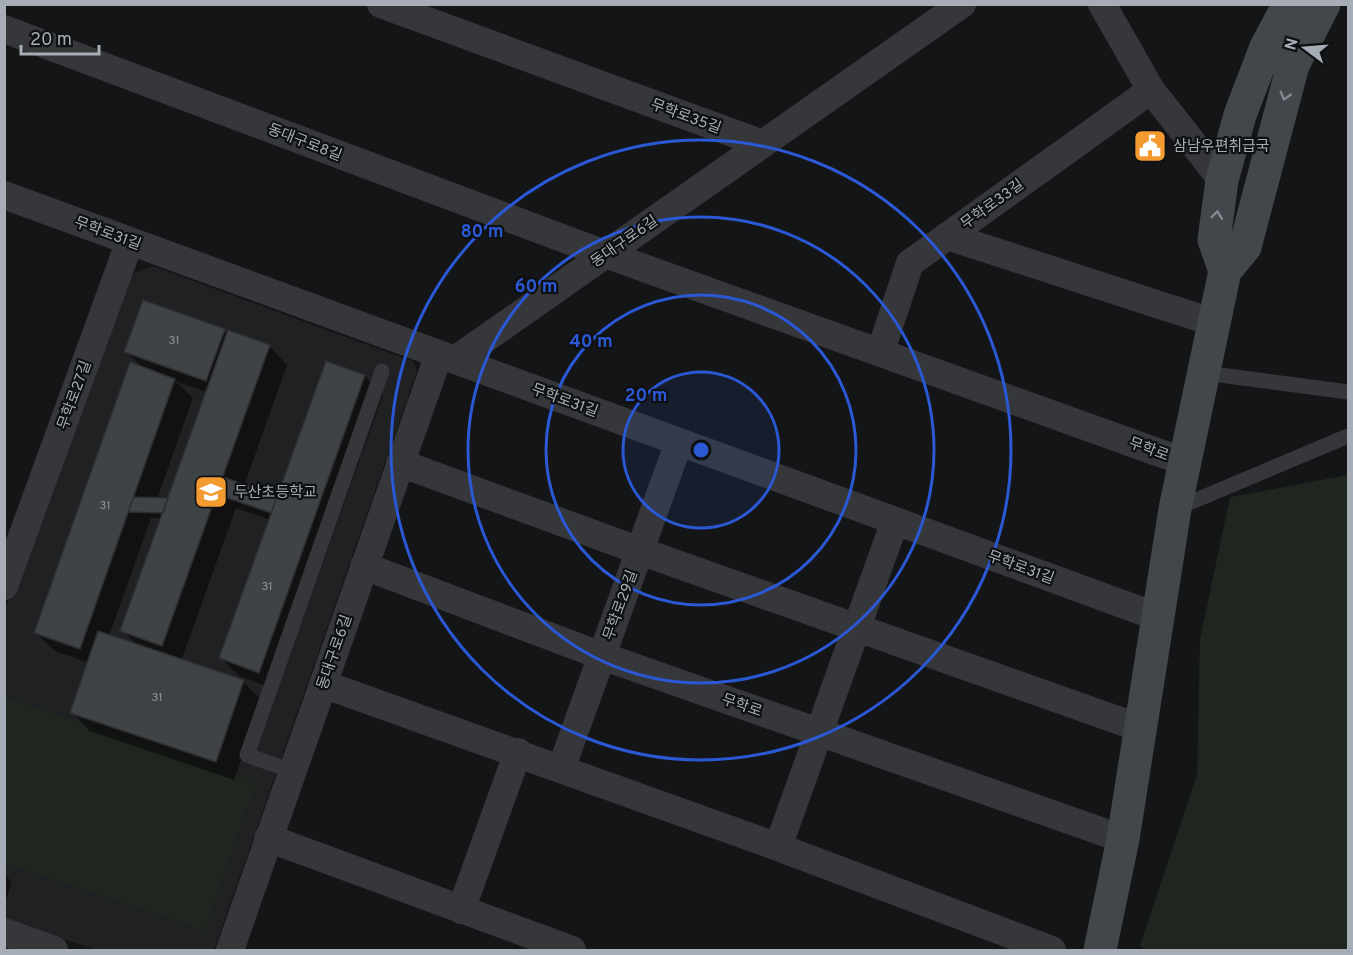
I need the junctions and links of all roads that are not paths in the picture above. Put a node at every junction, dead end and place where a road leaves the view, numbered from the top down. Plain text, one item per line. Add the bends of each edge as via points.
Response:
1 (381, 4) edge
2 (962, 4) edge
3 (1101, 4) edge
4 (1289, 4) edge
5 (1324, 4) edge
6 (4, 29) edge
7 (1151, 90) junction
8 (763, 144) junction
9 (1222, 180) junction
10 (4, 195) edge
11 (947, 236) junction
12 (130, 241) junction
13 (605, 254) junction
14 (1225, 271) junction
15 (1215, 323) junction
16 (880, 353) junction
17 (447, 357) junction
18 (382, 371) dead end
19 (1205, 373) junction
20 (1348, 392) edge
21 (1348, 436) edge
22 (679, 442) junction
23 (1185, 462) junction
24 (400, 463) junction
25 (1175, 509) junction
26 (896, 521) junction
27 (11, 546) edge
28 (640, 551) junction
29 (364, 566) junction
30 (4, 586) edge
31 (1158, 617) junction
32 (857, 628) junction
33 (602, 656) junction
34 (323, 684) junction
35 (1140, 728) junction
36 (819, 732) junction
37 (518, 752) junction
38 (561, 769) junction
39 (292, 771) junction
40 (268, 838) junction
41 (1123, 838) junction
42 (778, 847) junction
43 (461, 910) junction
44 (4, 932) edge
45 (54, 951) edge
46 (230, 951) edge
47 (572, 951) edge
48 (1052, 951) edge
49 (1100, 951) edge

1 - 8 street, 무학로35길
2 - 8 street
3 - 7 street
4 - 9 main road via 1266,47 1239,115
5 -> 14 main road, 무학로 via 1293,65 1245,247
6 - 13 street, 동대구로8길
7 - 9 street
7 - 11 street, 무학로33길
8 - 13 street, 동대구로6길
14 -> 9 main road via 1214,240
10 - 12 street, 무학로31길
11 - 15 street
11 - 16 street, 무학로33길 via 910,263
12 - 17 street, 무학로31길
12 - 27 street, 무학로27길
13 - 16 street, 무학로
13 - 17 street, 동대구로6길
14 - 15 main road, 무학로
15 - 19 main road, 무학로
16 - 23 street, 무학로
17 - 22 street, 무학로31길
17 - 24 street, 동대구로6길
18 - 39 lane via 247,755
19 - 20 lane
19 - 23 main road, 무학로
21 - 25 lane
22 - 26 street, 무학로31길
22 - 28 street, 무학로29길
23 - 25 main road, 무학로
24 - 28 street
24 - 29 street, 동대구로6길
25 - 31 main road, 무학로
26 - 31 street, 무학로31길
26 - 32 street
27 - 30 street, 무학로27길
28 - 32 street
28 - 33 street, 무학로29길
29 - 33 street, 무학로
29 - 34 street, 동대구로6길
31 - 35 main road, 무학로
32 - 35 street
32 - 36 street
33 - 36 street, 무학로
33 - 38 street, 무학로29길
34 - 37 street
34 - 39 street, 동대구로6길
35 - 41 main road, 무학로
36 - 41 street, 무학로
36 - 42 street
37 - 38 street
37 - 43 street
38 - 42 street
39 - 40 street, 동대구로6길
40 - 43 street
40 - 46 street, 동대구로6길
41 - 49 main road, 무학로
42 - 48 street
43 - 47 street
44 - 45 street

